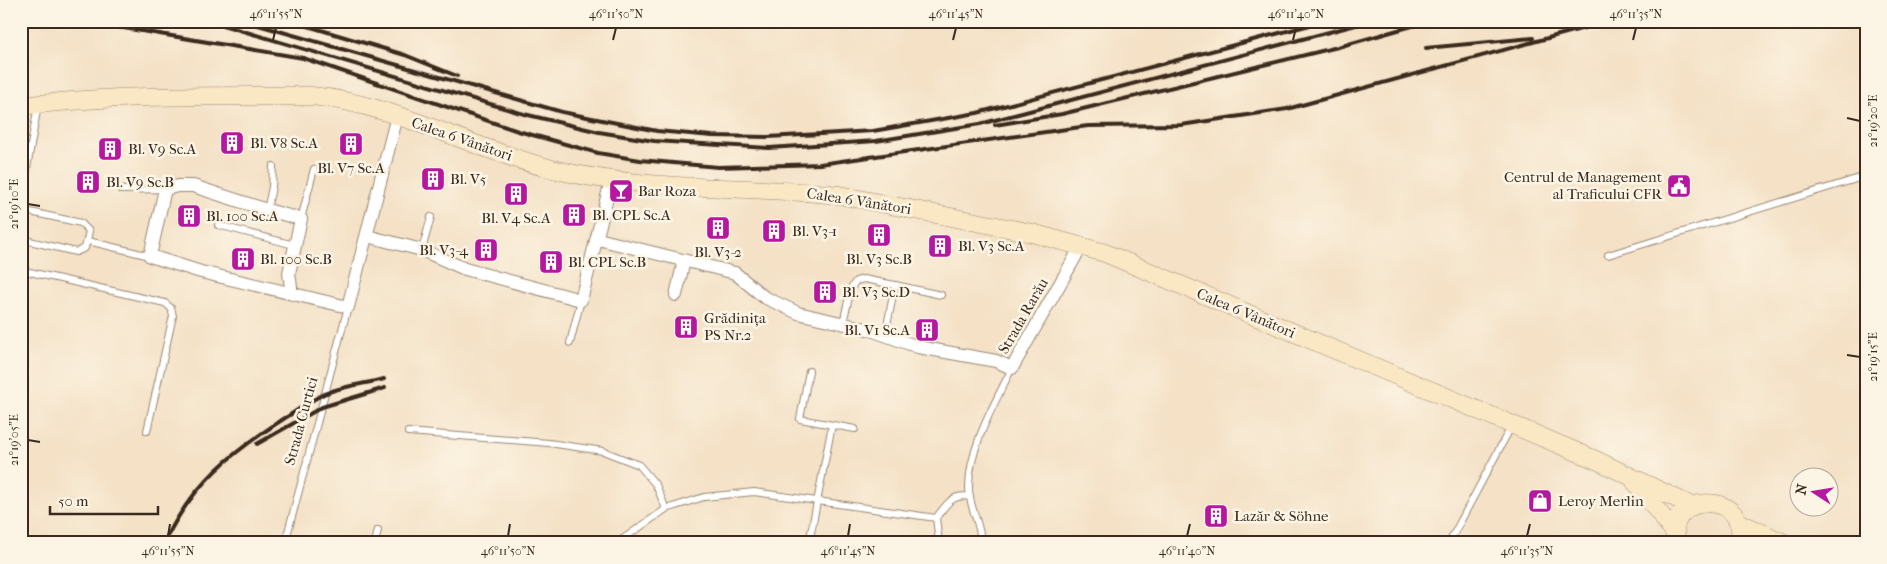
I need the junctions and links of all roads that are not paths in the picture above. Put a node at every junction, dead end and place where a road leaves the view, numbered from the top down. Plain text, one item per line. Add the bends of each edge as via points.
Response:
1 (30, 105) edge
2 (397, 116) junction
3 (273, 166) dead end
4 (314, 169) dead end
5 (1866, 176) edge
6 (611, 181) junction
7 (121, 190) dead end
8 (166, 190) junction
9 (21, 202) edge
10 (21, 210) edge
11 (267, 210) junction
12 (431, 218) dead end
13 (301, 219) junction
14 (218, 225) dead end
15 (366, 236) junction
16 (21, 239) edge
17 (598, 239) junction
18 (88, 241) junction
19 (294, 244) junction
20 (1082, 245) junction
21 (422, 250) junction
22 (1608, 255) dead end
23 (150, 256) junction
24 (684, 261) junction
25 (21, 270) edge
26 (895, 285) junction
27 (292, 294) junction
28 (676, 295) dead end
29 (941, 295) dead end
30 (581, 300) junction
31 (348, 307) junction
32 (843, 323) junction
33 (885, 336) junction
34 (570, 343) dead end
35 (1012, 368) junction
36 (809, 371) dead end
37 (1512, 424) junction
38 (832, 425) junction
39 (855, 429) dead end
40 (147, 431) dead end
41 (408, 432) dead end
42 (1630, 476) junction
43 (970, 497) junction
44 (818, 500) junction
45 (1692, 506) junction
46 (666, 509) junction
47 (936, 518) junction
48 (1738, 522) junction
49 (378, 530) dead end
50 (1675, 538) edge
51 (285, 543) edge
52 (375, 543) edge
53 (618, 543) edge
54 (809, 543) edge
55 (939, 543) edge
56 (981, 543) edge
57 (1449, 543) edge
58 (1740, 543) edge
59 (1784, 543) edge

1 - 2 main road, Calea 6 Vânători via 114,98 312,96 334,98
1 - 9 lane
2 - 6 main road, Calea 6 Vânători via 530,162
2 - 15 street, Strada Curtici
3 - 11 lane
4 - 13 lane
5 - 22 lane
6 - 17 street
6 - 20 main road, Calea 6 Vânători via 839,195
7 - 8 lane
8 - 11 street via 193,186
8 - 23 street
10 - 18 lane via 84,224 89,231
11 - 13 street
12 - 21 lane
13 - 19 street
14 - 19 lane
15 - 21 street
15 - 31 street, Strada Curtici
16 - 18 lane via 73,252 85,248
17 - 24 street, Strada Rarău
17 - 30 street
18 - 23 lane
19 - 27 street via 289,274
20 - 35 street, Strada Rarău
20 - 37 main road, Calea 6 Vânători
21 - 30 street via 465,269
23 - 27 street
24 - 28 street
24 - 32 street, Strada Rarău via 735,273 764,297 780,305 803,315
25 - 40 lane via 165,303 172,308 173,316
26 - 29 lane
26 - 32 lane via 864,279 856,281 851,288
26 - 33 lane
27 - 31 street
30 - 34 lane
31 - 51 lane, Strada Curtici
32 - 33 street, Strada Rarău
33 - 35 street, Strada Rarău via 918,348 996,361
35 - 43 lane via 982,431 969,487
36 - 38 lane via 800,419
37 - 42 main road, Calea 6 Vânători
37 - 57 lane
38 - 39 lane
38 - 44 lane
41 - 46 lane via 549,443 603,451 639,465 656,485
42 - 45 main road, Calea 6 Vânători
42 - 50 main road, Calea 6 Vânători via 1654,504
43 - 47 lane via 961,494 949,500
43 - 56 lane via 981,530
44 - 46 lane via 754,492 704,498
44 - 47 lane
44 - 54 lane
45 - 48 main road via 1708,502 1719,504 1728,509
45 - 50 main road via 1680,516
46 - 53 lane
47 - 55 lane
48 - 58 main road
48 - 59 main road
49 - 52 lane

